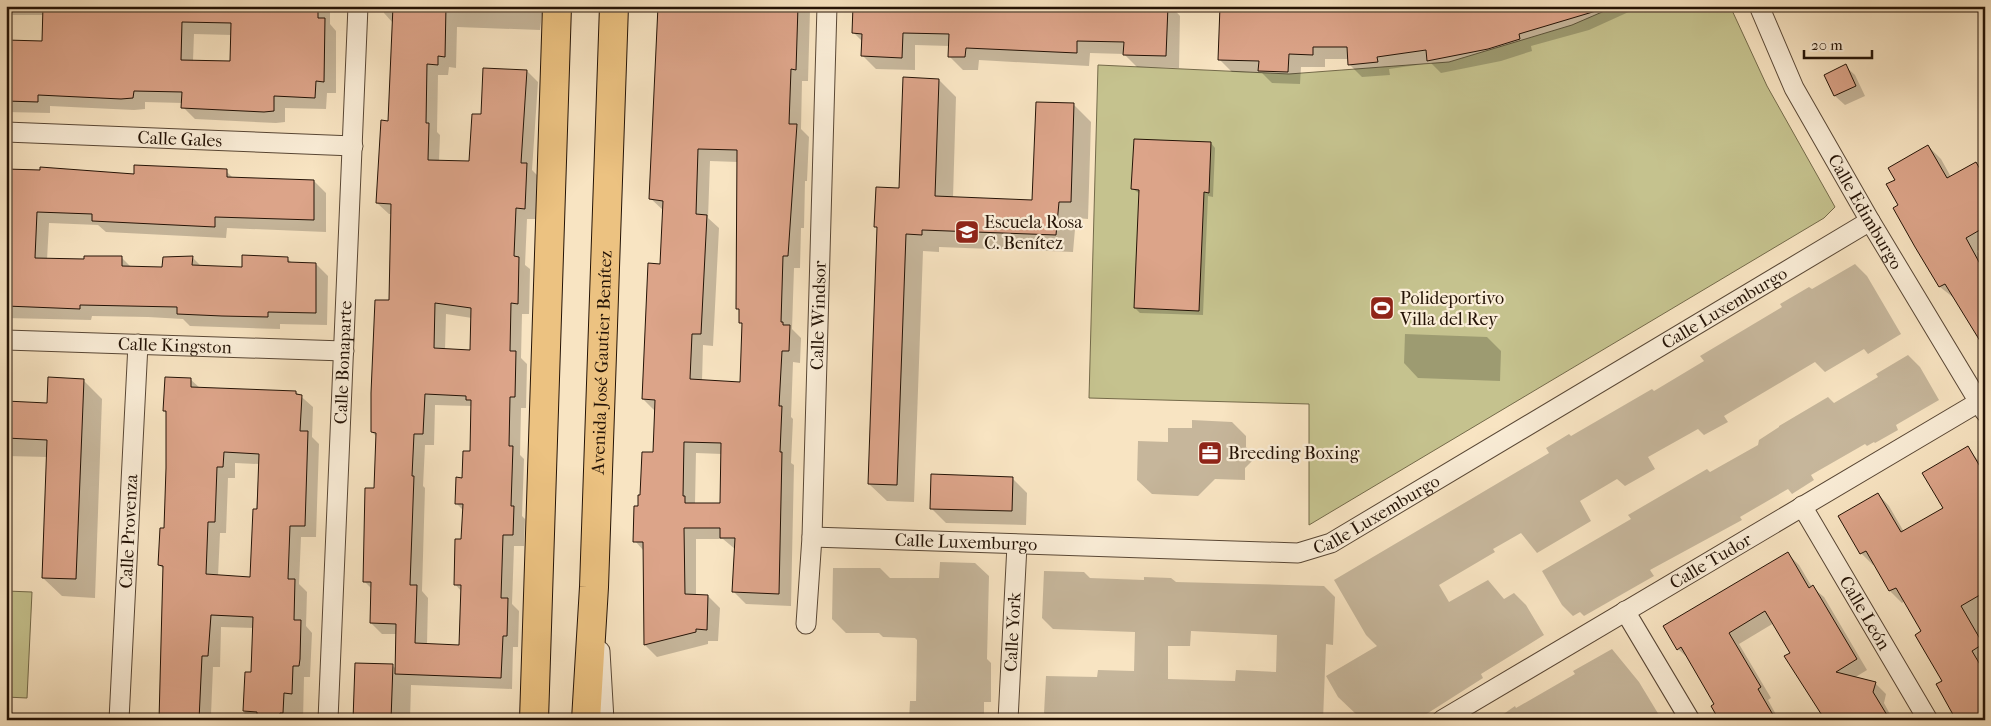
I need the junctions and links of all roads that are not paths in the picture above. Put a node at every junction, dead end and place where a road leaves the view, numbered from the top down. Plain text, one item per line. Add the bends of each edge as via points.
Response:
1 (358, 6) edge
2 (557, 6) edge
3 (614, 6) edge
4 (827, 6) edge
5 (1759, 6) edge
6 (6, 132) edge
7 (352, 146) junction
8 (1870, 221) junction
9 (6, 340) edge
10 (138, 344) junction
11 (344, 350) junction
12 (1982, 407) edge
13 (1802, 506) junction
14 (812, 537) junction
15 (1016, 545) junction
16 (594, 587) junction
17 (1626, 611) junction
18 (806, 624) dead end
19 (1448, 719) edge
20 (119, 720) edge
21 (328, 720) edge
22 (534, 720) edge
23 (586, 720) edge
24 (604, 720) edge
25 (1008, 720) edge
26 (1690, 720) edge
27 (1928, 720) edge

1 - 7 street, Calle Bonaparte
2 - 22 main road
3 - 16 main road, Avenida José Gautier Benítez
4 - 14 street, Calle Windsor
5 - 8 street, Calle Edimburgo via 1794,88
6 - 7 street, Calle Gales
7 - 11 street, Calle Bonaparte
8 - 12 street, Calle Edimburgo
8 - 15 street, Calle Luxemburgo via 1331,543 1298,553
9 - 10 street, Calle Kingston
10 - 11 street, Calle Kingston
10 - 20 street, Calle Provenza
11 - 21 street, Calle Bonaparte
12 - 13 street, Calle Tudor
13 - 17 street, Calle Tudor
13 - 27 street, Calle León
14 - 15 street, Calle Luxemburgo
14 - 18 street, Calle Windsor
15 - 25 street, Calle York
16 - 23 main road, Avenida José Gautier Benítez
16 - 24 street
17 - 19 street, Calle Tudor
17 - 26 street

